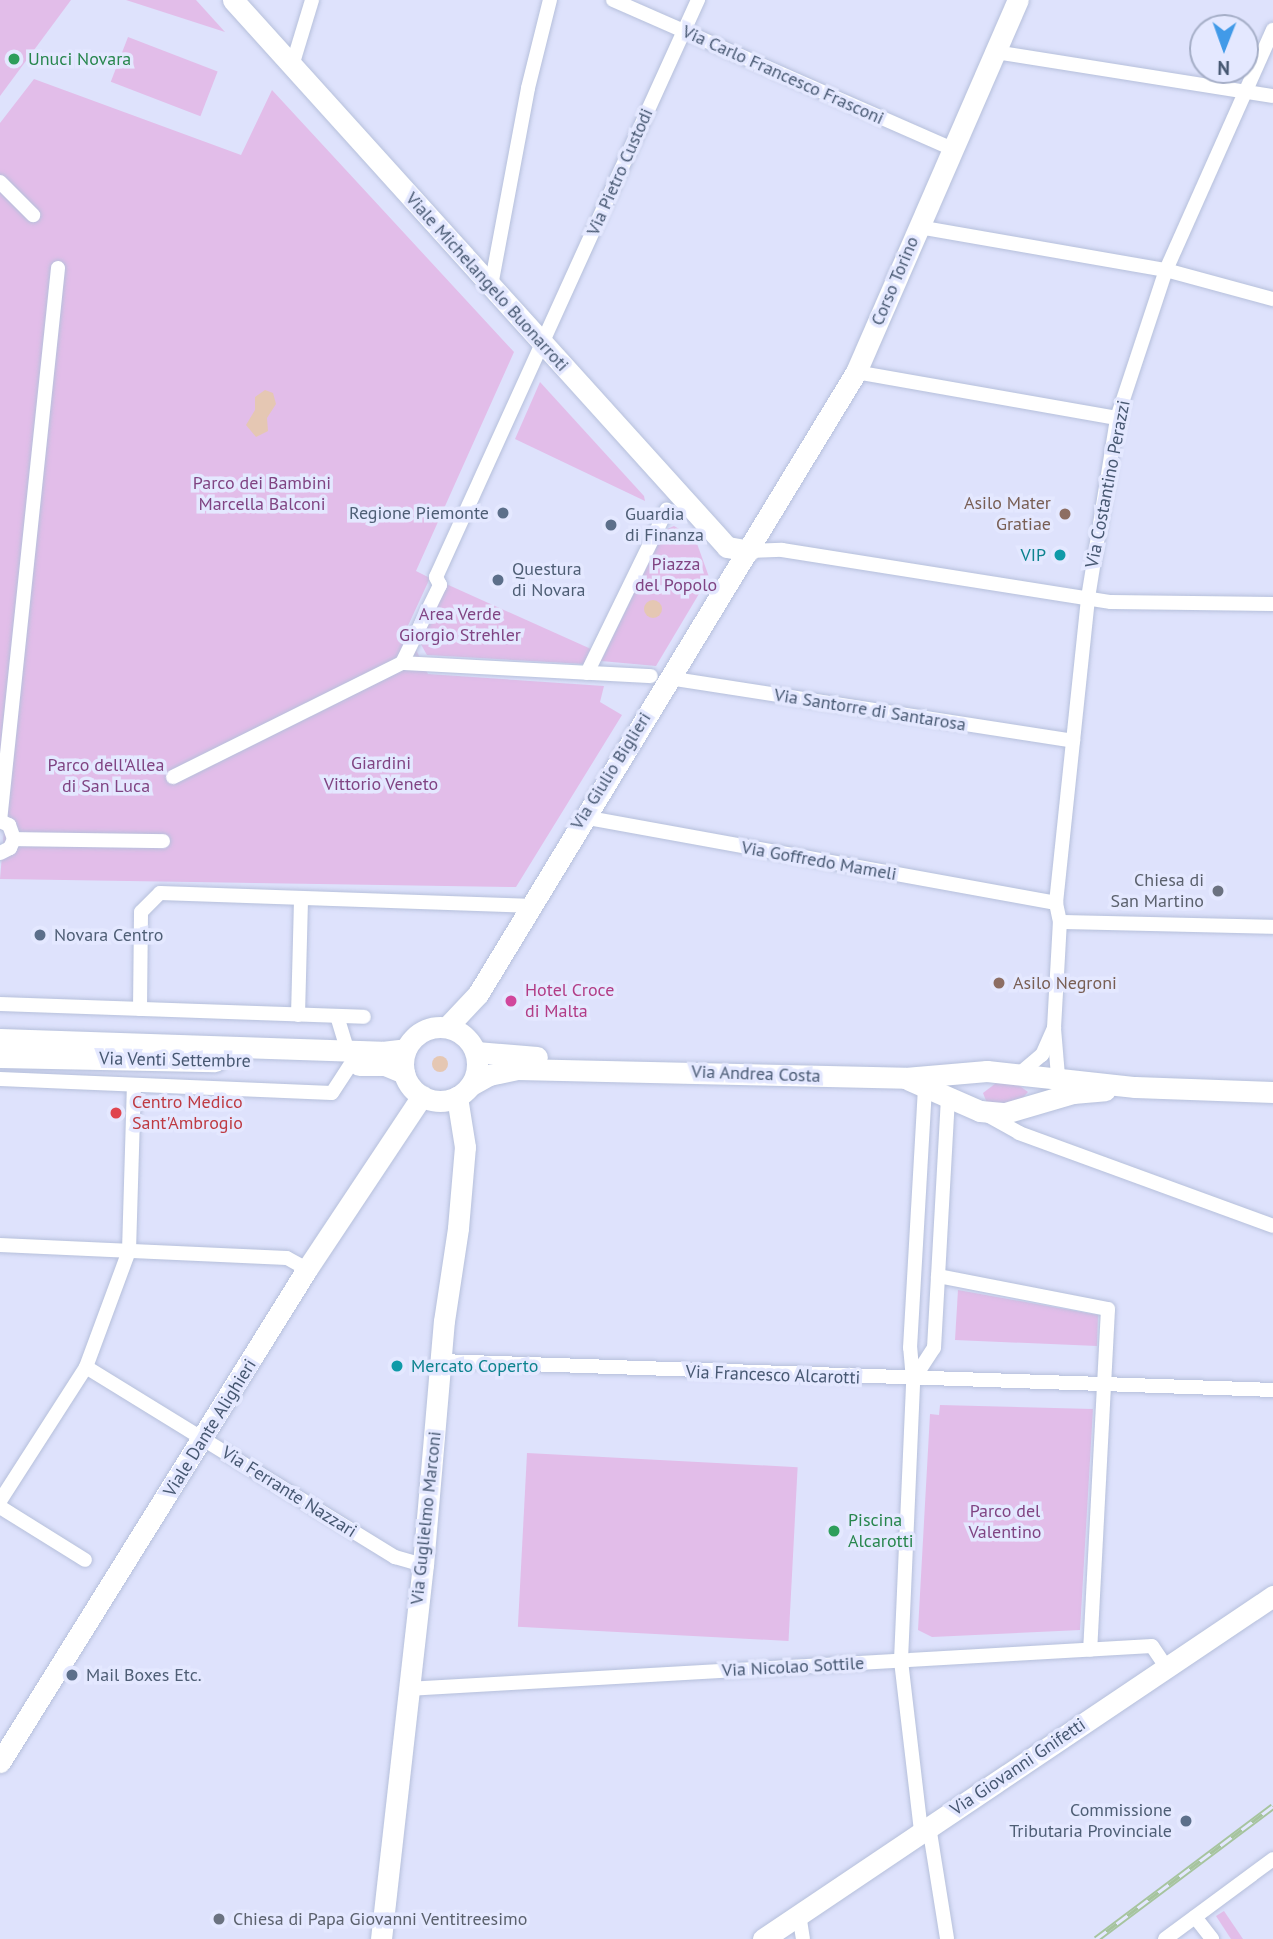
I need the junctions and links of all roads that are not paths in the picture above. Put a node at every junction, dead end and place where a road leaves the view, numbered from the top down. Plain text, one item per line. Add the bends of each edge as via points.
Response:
1 (233, 0) edge
2 (312, 0) edge
3 (550, 0) edge
4 (613, 0) edge
5 (698, 0) edge
6 (1018, 0) edge
7 (1273, 30) edge
8 (684, 31) junction
9 (995, 52) junction
10 (292, 66) junction
11 (1245, 92) junction
12 (1273, 96) edge
13 (953, 149) junction
14 (0, 182) edge
15 (33, 215) dead end
16 (919, 227) junction
17 (58, 268) dead end
18 (1166, 270) junction
19 (491, 286) junction
20 (1273, 299) edge
21 (542, 344) junction
22 (856, 372) junction
23 (1117, 418) junction
24 (667, 509) dead end
25 (749, 551) junction
26 (1088, 598) junction
27 (1273, 604) edge
28 (402, 663) junction
29 (587, 673) junction
30 (660, 677) junction
31 (1073, 741) junction
32 (173, 777) dead end
33 (583, 817) junction
34 (0, 821) edge
35 (14, 839) junction
36 (163, 841) dead end
37 (0, 853) edge
38 (301, 898) junction
39 (1056, 903) junction
40 (528, 906) junction
41 (1060, 922) junction
42 (1273, 927) edge
43 (478, 994) junction
44 (0, 996) edge
45 (0, 1004) edge
46 (140, 1009) junction
47 (298, 1015) junction
48 (337, 1016) junction
49 (364, 1017) dead end
50 (447, 1027) junction
51 (1054, 1028) junction
52 (0, 1039) edge
53 (474, 1047) junction
54 (406, 1049) junction
55 (0, 1057) edge
56 (349, 1058) junction
57 (607, 1069) junction
58 (987, 1071) junction
59 (404, 1073) junction
60 (1023, 1074) junction
61 (1058, 1076) junction
62 (905, 1078) junction
63 (0, 1079) edge
64 (134, 1086) junction
65 (925, 1087) junction
66 (1135, 1087) junction
67 (464, 1091) junction
68 (1273, 1092) edge
69 (422, 1096) junction
70 (948, 1097) junction
71 (1041, 1103) junction
72 (980, 1111) junction
73 (1273, 1226) edge
74 (0, 1245) edge
75 (129, 1251) junction
76 (307, 1269) junction
77 (938, 1276) junction
78 (440, 1362) junction
79 (86, 1367) junction
80 (913, 1380) junction
81 (1106, 1386) junction
82 (1273, 1390) edge
83 (204, 1440) junction
84 (0, 1501) edge
85 (0, 1507) edge
86 (85, 1560) dead end
87 (423, 1565) junction
88 (1273, 1596) edge
89 (1090, 1650) junction
90 (901, 1661) junction
91 (1167, 1668) junction
92 (407, 1689) junction
93 (0, 1762) edge
94 (925, 1829) junction
95 (1273, 1859) edge
96 (799, 1914) junction
97 (1195, 1917) junction
98 (381, 1939) edge
99 (762, 1939) edge
100 (803, 1939) edge
101 (947, 1939) edge
102 (1166, 1939) edge
103 (1212, 1939) edge

1 - 10 main road, Viale Michelangelo Buonarroti
2 - 10 street
3 - 19 street via 528,88
4 - 8 street, Via Carlo Francesco Frasconi
5 - 8 street, Via Pietro Custodi
6 - 9 main road, Corso Torino
7 - 11 street, Via Costantino Perazzi
8 - 13 street, Via Carlo Francesco Frasconi
8 - 21 street, Via Pietro Custodi
9 - 11 street
9 - 13 main road, Corso Torino
10 - 19 main road, Viale Michelangelo Buonarroti
11 - 12 street
11 - 18 street, Via Costantino Perazzi
13 - 16 main road, Corso Torino
14 - 15 street
16 - 18 street
16 - 22 main road, Corso Torino
17 - 34 street
18 - 20 street
18 - 23 street, Via Costantino Perazzi
19 - 21 main road, Viale Michelangelo Buonarroti
21 - 25 main road, Viale Michelangelo Buonarroti via 727,547
21 - 28 street, Via Pietro Custodi
22 - 23 street
22 - 25 main road, Corso Torino
23 - 26 street, Via Costantino Perazzi
24 - 29 street
25 - 26 street via 782,550
25 - 30 main road, Via Giulio Biglieri
26 - 27 street
26 - 31 street, Via Costantino Perazzi
28 - 29 street, Via Santorre di Santarosa
28 - 32 street
29 - 30 street, Via Santorre di Santarosa
30 - 31 street, Via Santorre di Santarosa
30 - 33 main road, Via Giulio Biglieri
31 - 39 street, Via Costantino Perazzi
33 - 39 street, Via Goffredo Mameli
33 - 40 main road, Via Giulio Biglieri
34 - 35 street via 9,825
35 - 36 street
35 - 37 street via 10,848
38 - 40 street
38 - 46 street via 160,893 141,912
38 - 47 street
39 - 41 street, Via Costantino Perazzi
40 - 43 main road, Via Giulio Biglieri
41 - 42 street
41 - 51 street, Via Costantino Perazzi
43 - 50 main road, Via Giulio Biglieri
43 - 53 main road, Via Giulio Biglieri
44 - 46 street via 132,1002
45 - 46 street
46 - 47 street
47 - 48 street
48 - 49 street
48 - 56 street
50 - 53 main road
50 - 54 main road via 422,1031
51 - 60 street via 1042,1055
51 - 61 street, Via Costantino Perazzi
52 - 56 main road, Via Venti Settembre
53 - 57 main road, Via Andrea Costa via 577,1058
53 - 67 main road via 477,1072
54 - 56 main road, Via Venti Settembre
54 - 59 main road
55 - 56 main road, Via Venti Settembre
56 - 59 main road, Via Venti Settembre
56 - 64 street, Via Venti Settembre via 332,1093
57 - 62 main road, Via Andrea Costa
57 - 67 main road, Via Andrea Costa via 517,1069 489,1075
58 - 60 main road, Via Andrea Costa
58 - 62 main road, Via Andrea Costa
58 - 72 main road via 973,1091
59 - 69 main road
60 - 61 main road
60 - 71 main road
61 - 66 main road
61 - 71 main road
62 - 65 main road, Via Andrea Costa
63 - 64 street, Via Venti Settembre
64 - 75 street
65 - 70 main road, Via Andrea Costa
65 - 80 street via 910,1348
66 - 68 main road
66 - 71 main road via 1073,1093
67 - 69 main road via 439,1101
67 - 78 main road, Via Guglielmo Marconi via 465,1147 453,1284
69 - 76 main road, Viale Dante Alighieri
70 - 72 main road, Via Andrea Costa
70 - 77 street
71 - 72 main road via 1005,1113
72 - 73 street via 1019,1133
74 - 75 street
75 - 76 street via 287,1258
75 - 79 street
76 - 83 main road, Viale Dante Alighieri
77 - 80 street via 934,1348
77 - 81 street via 1108,1309
78 - 80 street, Via Francesco Alcarotti
78 - 87 main road, Via Guglielmo Marconi
79 - 83 street, Via Ferrante Nazzari
79 - 84 street
80 - 81 street, Via Francesco Alcarotti
80 - 90 street
81 - 82 street, Via Francesco Alcarotti
81 - 89 street
83 - 87 street, Via Ferrante Nazzari via 395,1557
83 - 93 main road, Viale Dante Alighieri
85 - 86 street
87 - 92 main road, Via Guglielmo Marconi
88 - 91 main road, Via Giovanni Gnifetti
89 - 90 street, Via Nicolao Sottile
89 - 91 street, Via Nicolao Sottile via 1152,1646
90 - 92 street, Via Nicolao Sottile
90 - 94 street
91 - 94 main road, Via Giovanni Gnifetti
92 - 98 main road, Via Guglielmo Marconi
94 - 96 main road, Via Giovanni Gnifetti
94 - 101 street
95 - 97 street
96 - 99 main road, Via Giovanni Gnifetti
96 - 100 street
97 - 102 street
97 - 103 street

